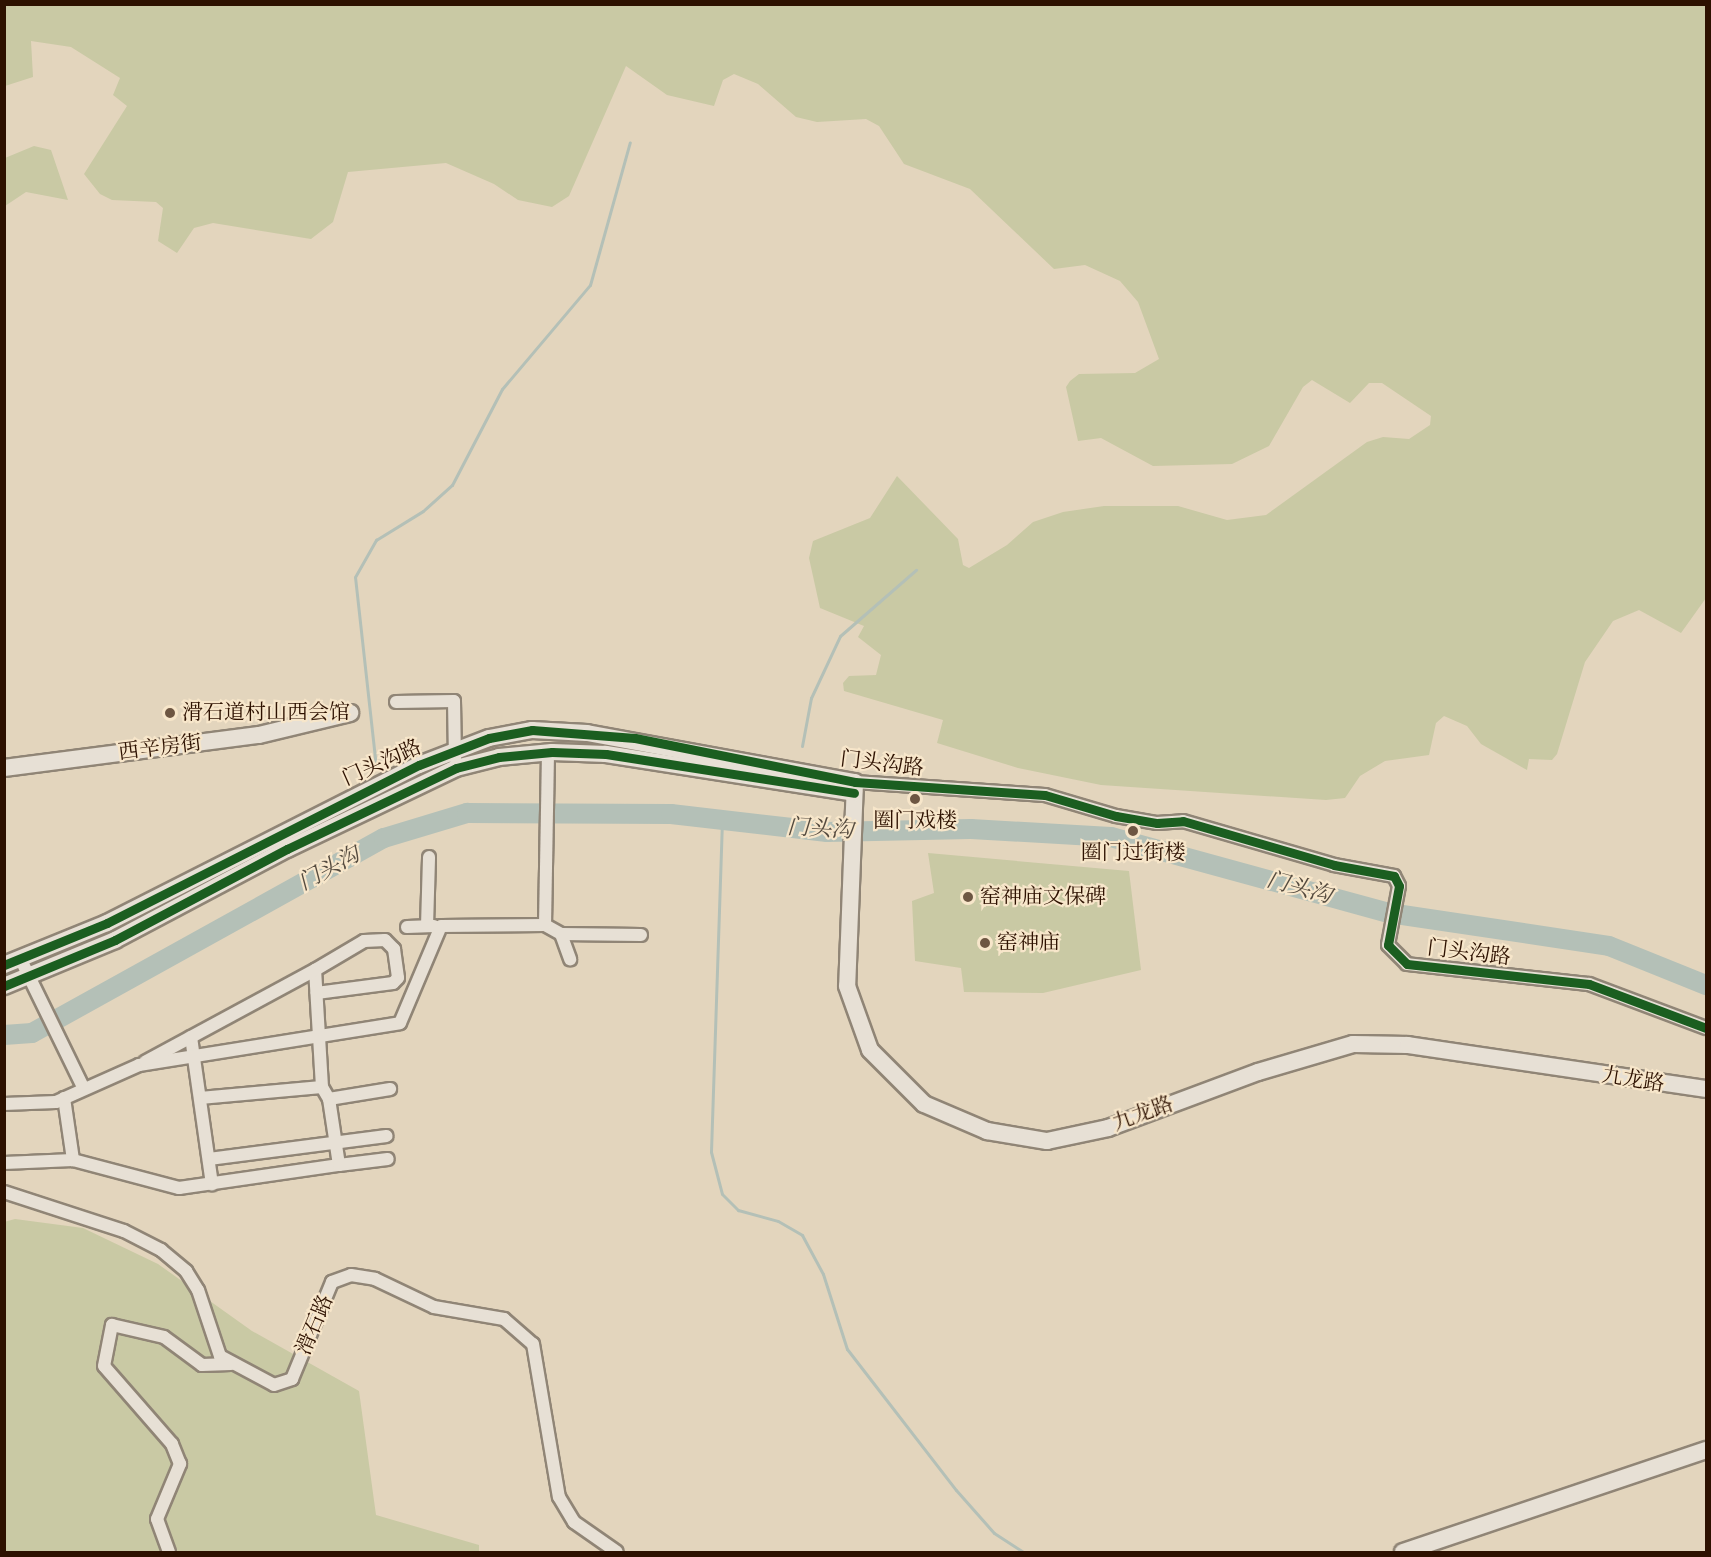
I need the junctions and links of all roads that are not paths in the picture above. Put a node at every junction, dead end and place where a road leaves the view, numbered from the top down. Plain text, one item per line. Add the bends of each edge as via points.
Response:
1 (396, 702) dead end
2 (350, 713) dead end
3 (549, 752) junction
4 (455, 760) junction
5 (4, 768) edge
6 (854, 793) junction
7 (429, 857) dead end
8 (545, 925) junction
9 (427, 926) junction
10 (441, 926) junction
11 (407, 927) dead end
12 (561, 934) junction
13 (641, 935) dead end
14 (570, 959) dead end
15 (4, 965) edge
16 (25, 969) junction
17 (315, 970) junction
18 (4, 986) edge
19 (317, 993) junction
20 (1707, 1028) edge
21 (191, 1037) junction
22 (322, 1037) junction
23 (194, 1058) junction
24 (139, 1065) junction
25 (322, 1087) junction
26 (84, 1089) junction
27 (390, 1089) dead end
28 (1707, 1089) edge
29 (64, 1098) junction
30 (200, 1098) junction
31 (329, 1099) junction
32 (4, 1104) edge
33 (387, 1136) dead end
34 (336, 1141) junction
35 (208, 1159) junction
36 (388, 1159) dead end
37 (73, 1160) junction
38 (4, 1163) edge
39 (339, 1165) junction
40 (212, 1185) junction
41 (4, 1192) edge
42 (231, 1364) junction
43 (1707, 1450) edge
44 (169, 1552) edge
45 (617, 1552) edge
46 (1403, 1552) edge

1 - 4 street via 454,701
2 - 5 main road, 西辛房街 via 259,735
3 - 4 main road, 门头沟路
3 - 6 main road, 门头沟路 via 606,754
3 - 8 street
4 - 6 main road, 门头沟路 via 489,738 532,730 586,733
4 - 16 main road, 门头沟路 via 363,791
6 - 20 street, 门头沟路 via 1045,795 1116,816 1157,823 1183,821 1334,865 1394,876 1399,886 1388,945 1407,963 1589,984
6 - 28 main road, 九龙路 via 847,986 870,1050 924,1104 987,1131 1047,1141 1108,1128 1258,1072 1353,1044 1408,1045
7 - 9 street
8 - 10 street
8 - 12 street
9 - 10 street
9 - 11 street
10 - 22 street via 400,1023
12 - 13 street
12 - 14 street
15 - 16 main road, 门头沟路
16 - 18 main road, 门头沟路
16 - 26 street
17 - 19 street
17 - 19 street via 364,941 385,940 394,949 398,978 393,983
17 - 21 street
19 - 22 street
21 - 23 street
21 - 24 street
22 - 23 street
22 - 25 street
23 - 24 street
23 - 30 street
24 - 26 street
25 - 30 street
25 - 31 street
26 - 29 street
27 - 31 street
29 - 32 street
29 - 37 street
30 - 35 street
31 - 34 street
33 - 34 street
34 - 35 street
34 - 39 street
35 - 40 street
36 - 39 street
37 - 38 street
37 - 40 street via 161,1185
39 - 40 street
41 - 42 street, 滑石路 via 124,1231 161,1250 186,1271 198,1290 220,1356
42 - 44 street via 202,1365 164,1337 112,1325 104,1366 172,1444 180,1464 158,1519
42 - 45 street, 滑石路 via 274,1385 292,1379 332,1282 351,1275 375,1279 434,1308 504,1319 533,1344 559,1497 574,1522
43 - 46 main road

